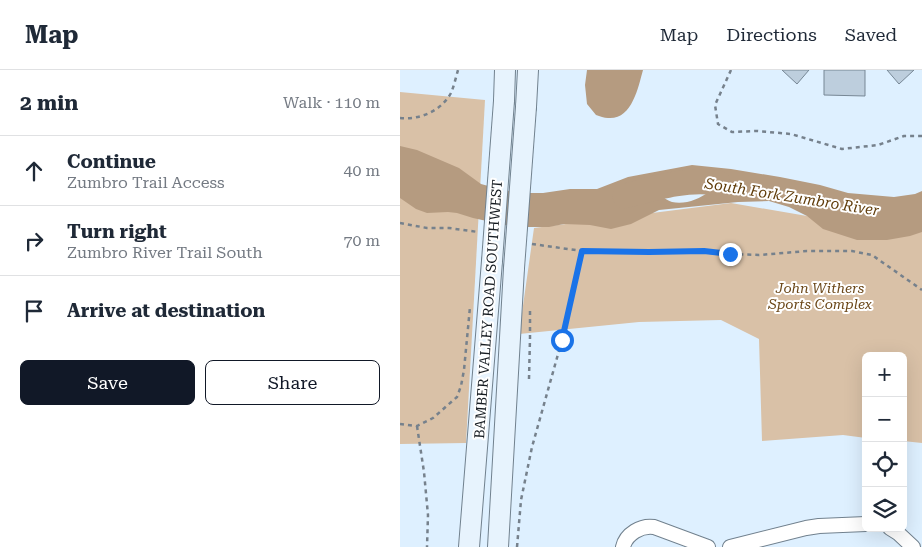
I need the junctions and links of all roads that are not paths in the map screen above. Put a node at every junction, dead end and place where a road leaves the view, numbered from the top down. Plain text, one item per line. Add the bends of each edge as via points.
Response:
1 (505, 70) edge
2 (528, 70) edge
3 (862, 524) edge
4 (896, 532) edge
5 (908, 545) edge
6 (469, 547) edge
7 (498, 547) edge
8 (623, 547) edge
9 (708, 547) edge
10 (730, 547) edge

1 - 6 main road, BAMBER VALLEY ROAD SOUTHWEST, bridge
2 - 7 main road, BAMBER VALLEY ROAD SOUTHWEST, bridge
3 - 10 street via 812,527
4 - 5 street
8 - 9 street via 629,536 647,526

